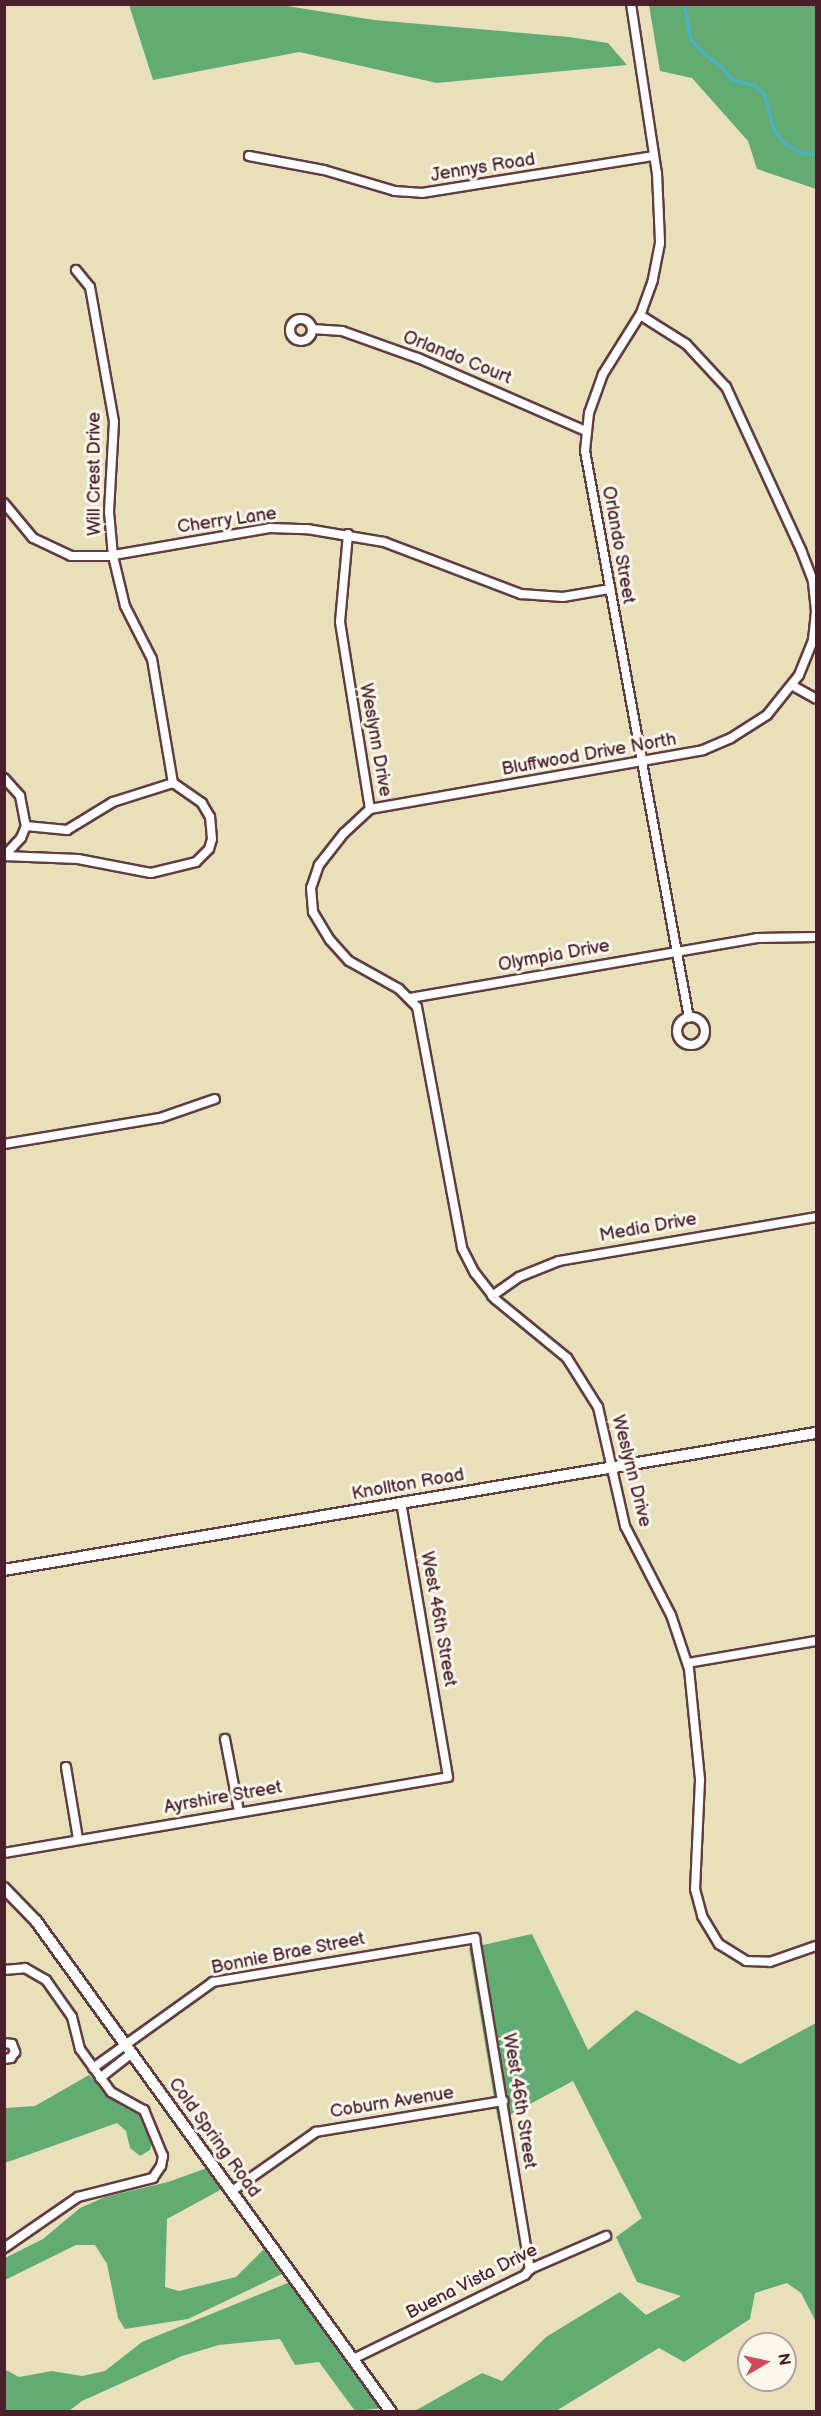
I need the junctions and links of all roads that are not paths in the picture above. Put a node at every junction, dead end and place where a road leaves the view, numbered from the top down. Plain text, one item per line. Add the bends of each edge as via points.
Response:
1 (631, 4) edge
2 (249, 156) dead end
3 (654, 156) junction
4 (76, 270) dead end
5 (640, 315) junction
6 (312, 329) dead end
7 (586, 431) junction
8 (4, 503) edge
9 (348, 534) junction
10 (113, 556) junction
11 (610, 589) junction
12 (792, 686) junction
13 (816, 699) edge
14 (641, 764) junction
15 (4, 778) edge
16 (172, 783) junction
17 (370, 809) junction
18 (26, 826) junction
19 (4, 856) edge
20 (816, 937) edge
21 (679, 951) junction
22 (410, 998) junction
23 (689, 1018) dead end
24 (215, 1099) dead end
25 (4, 1144) edge
26 (816, 1217) edge
27 (492, 1296) junction
28 (816, 1433) edge
29 (611, 1468) junction
30 (401, 1503) junction
31 (4, 1570) edge
32 (816, 1641) edge
33 (688, 1663) junction
34 (225, 1739) dead end
35 (66, 1767) dead end
36 (448, 1777) joint
37 (239, 1812) junction
38 (78, 1839) junction
39 (4, 1853) edge
40 (4, 1888) edge
41 (475, 1938) joint
42 (816, 1946) edge
43 (4, 1970) edge
44 (4, 2043) edge
45 (124, 2044) junction
46 (131, 2054) junction
47 (4, 2059) edge
48 (93, 2068) junction
49 (100, 2078) junction
50 (503, 2101) junction
51 (232, 2191) junction
52 (606, 2236) dead end
53 (4, 2248) edge
54 (530, 2269) junction
55 (353, 2359) junction
56 (391, 2412) edge

1 - 3 street, Orlando Street
2 - 3 street, Jennys Road via 422,194
3 - 5 street, Orlando Street via 660,243 653,280
4 - 10 street, Will Crest Drive via 90,287 114,422 109,512
5 - 7 street, Orlando Street via 603,374
5 - 12 street, Bluffwood Drive North via 686,344 726,387 802,552 813,581 815,625 809,653
6 - 7 street, Orlando Court via 342,331 418,358
7 - 11 street, Orlando Street via 586,463
8 - 10 street, Cherry Lane via 26,531 53,550 84,558
9 - 10 street, Cherry Lane via 270,528
9 - 11 street, Cherry Lane via 407,550 521,594 563,597
9 - 17 street, Weslynn Drive via 340,622
10 - 16 street, Will Crest Drive via 125,606 152,659
11 - 14 street, Orlando Street
12 - 13 street
12 - 14 street, Bluffwood Drive North via 767,715 731,738 694,753
14 - 17 street, Bluffwood Drive North
14 - 21 street, Orlando Street
15 - 18 street via 20,796
16 - 18 street via 113,802 67,830
16 - 19 street via 191,792 210,817 212,844 196,862 141,873 78,859
17 - 22 street, Weslynn Drive via 341,836 314,874 311,902 322,929 353,963
18 - 19 street via 21,838
20 - 21 street, Olympia Drive via 766,937
21 - 22 street, Olympia Drive
21 - 23 street, Orlando Street
22 - 27 street, Weslynn Drive via 421,1017 458,1235 475,1274
24 - 25 street via 164,1117
26 - 27 street, Media Drive via 559,1261 519,1277
27 - 29 street, Weslynn Drive via 558,1348 581,1376 602,1420
28 - 29 street, Knollton Road
29 - 30 street, Knollton Road
29 - 33 street, Weslynn Drive via 628,1532 671,1615
30 - 31 street, Knollton Road
30 - 36 street, West 46th Street
32 - 33 street
33 - 42 street, Weslynn Drive via 700,1780 695,1894 708,1929 728,1952 746,1961 765,1963
34 - 37 street
35 - 38 street
36 - 37 street, Ayrshire Street
37 - 38 street, Ayrshire Street
38 - 39 street, Ayrshire Street
40 - 45 street, Cold Spring Road via 26,1909
41 - 45 street, Bonnie Brae Street via 213,1982
41 - 50 street, West 46th Street
43 - 48 street via 25,1968 46,1980 72,2017 78,2046
44 - 47 street via 12,2044 15,2052
45 - 46 street, Cold Spring Road
45 - 48 street, Bonnie Brae Street
46 - 49 street
46 - 51 street, Cold Spring Road
48 - 49 street
49 - 53 street via 116,2095 144,2110 162,2152 160,2170 146,2181 78,2197
50 - 51 street, Coburn Avenue via 316,2132
50 - 54 street, West 46th Street
51 - 55 street, Cold Spring Road
52 - 54 street, Buena Vista Drive
54 - 55 street, Buena Vista Drive via 525,2275
55 - 56 street, Cold Spring Road

